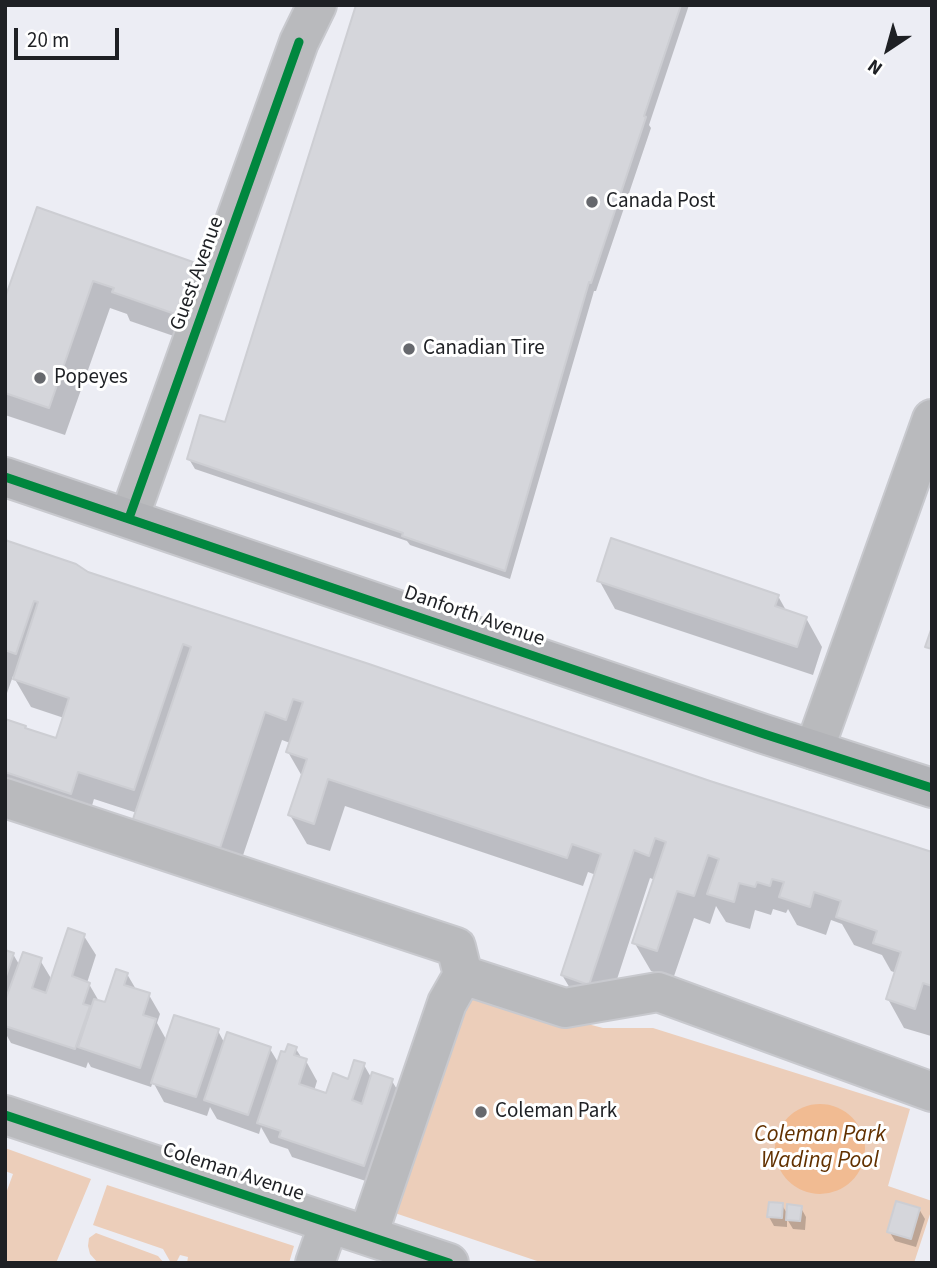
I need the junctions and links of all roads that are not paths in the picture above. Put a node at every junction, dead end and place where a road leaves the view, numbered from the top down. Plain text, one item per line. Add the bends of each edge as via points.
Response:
1 (317, 5) edge
2 (932, 419) edge
3 (5, 477) edge
4 (129, 518) junction
5 (814, 750) junction
6 (932, 788) edge
7 (5, 798) edge
8 (463, 975) junction
9 (932, 1092) edge
10 (5, 1115) edge
11 (329, 1223) junction
12 (368, 1235) junction
13 (315, 1263) edge
14 (449, 1263) edge

1 - 4 street, Guest Avenue via 299,42
2 - 5 street
3 - 4 main road, Danforth Avenue
4 - 5 main road, Danforth Avenue
5 - 6 main road, Danforth Avenue
7 - 8 street via 456,947
8 - 9 street via 565,1008 658,992
8 - 12 street via 447,1003
10 - 11 street, Coleman Avenue
11 - 12 street, Coleman Avenue
11 - 13 street
12 - 14 street, Coleman Avenue

